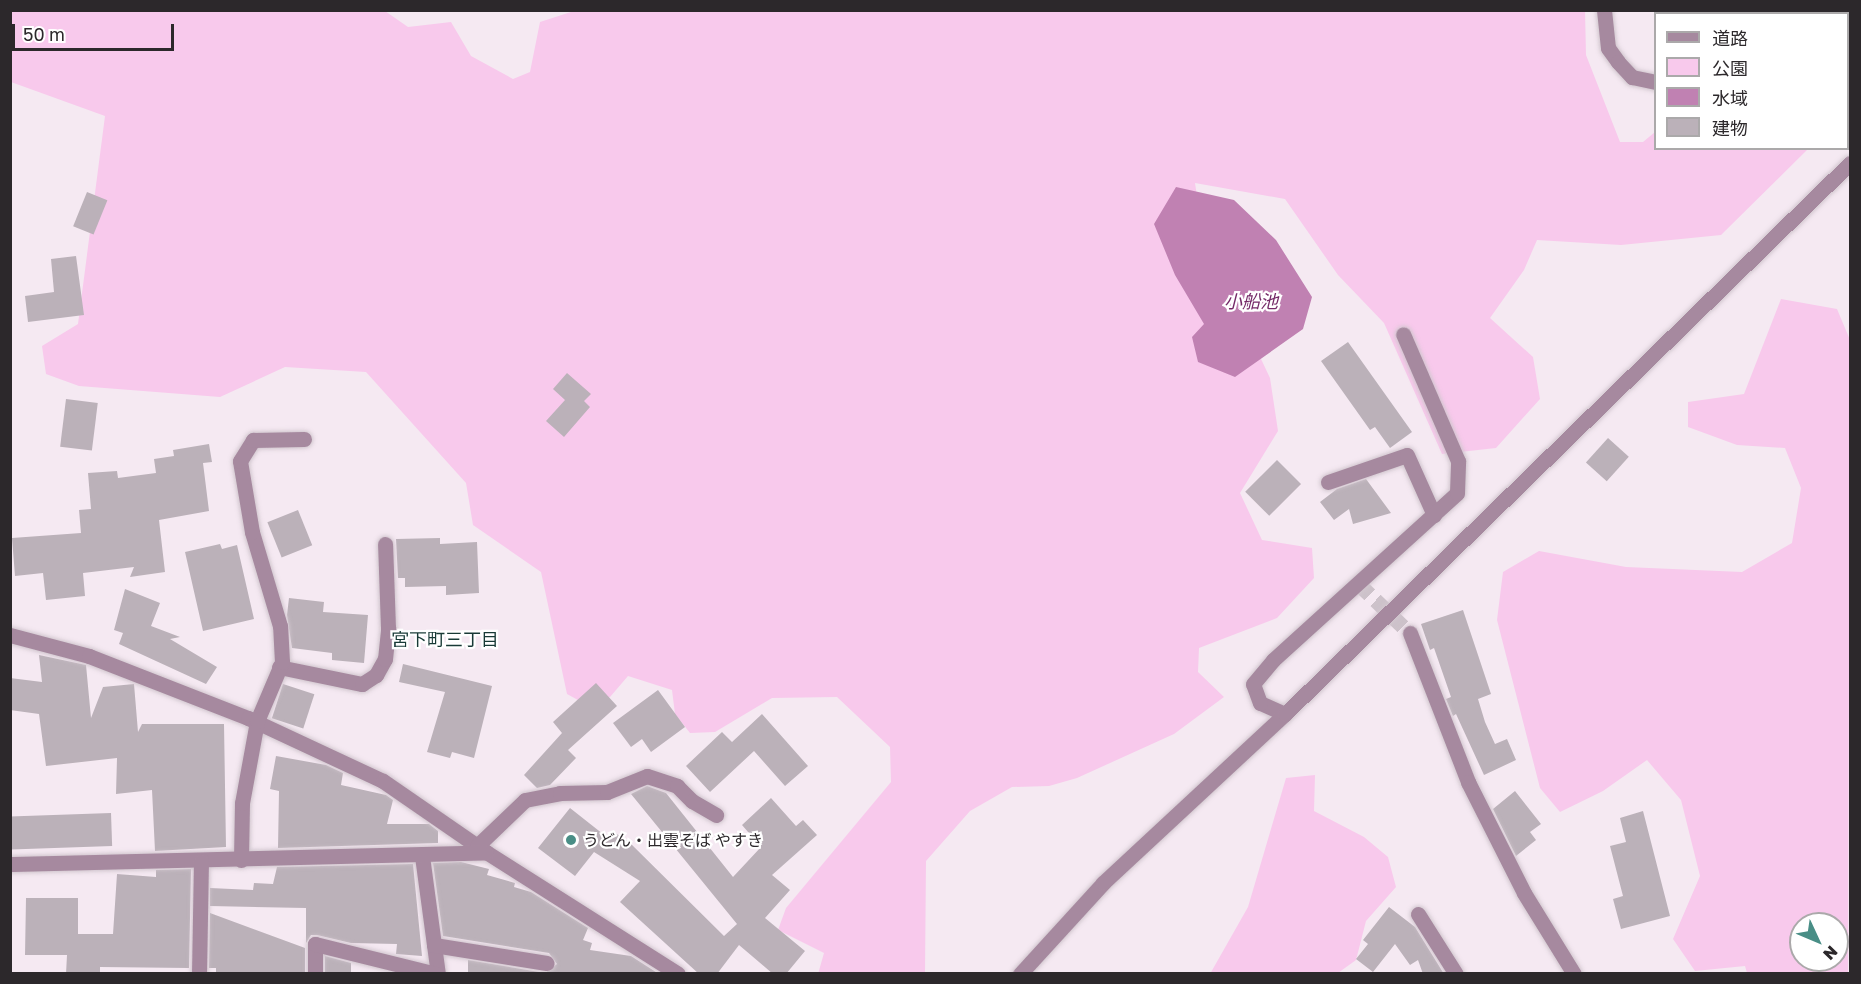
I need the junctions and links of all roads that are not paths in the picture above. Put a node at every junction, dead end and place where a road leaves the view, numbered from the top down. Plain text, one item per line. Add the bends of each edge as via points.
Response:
1 (1604, 10) edge
2 (1654, 82) edge
3 (1851, 163) edge
4 (1403, 334) dead end
5 (304, 439) dead end
6 (1328, 482) dead end
7 (1434, 516) junction
8 (385, 544) dead end
9 (1410, 633) tunnel mouth
10 (10, 635) edge
11 (279, 667) junction
12 (1285, 714) junction
13 (257, 722) junction
14 (716, 815) dead end
15 (482, 849) junction
16 (422, 856) junction
17 (241, 860) junction
18 (201, 861) junction
19 (10, 864) edge
20 (1418, 914) dead end
21 (434, 945) junction
22 (547, 963) dead end
23 (200, 974) edge
24 (315, 974) edge
25 (437, 974) edge
26 (678, 974) edge
27 (1020, 974) edge
28 (1456, 974) edge
29 (1574, 974) edge

1 - 2 street via 1608,48 1632,77
3 - 12 street
4 - 7 street via 1458,461 1457,493
5 - 11 street via 253,440 240,461 252,532 280,626
6 - 7 street via 1407,454
7 - 12 street via 1273,660 1253,684 1260,703
8 - 11 street via 388,628 385,659 376,675 362,684
9 - 29 street via 1468,782 1524,893
10 - 13 street via 90,656
11 - 13 street
12 - 27 street via 1103,883
13 - 15 street via 383,781
13 - 17 street via 242,803
14 - 15 street via 692,801 677,786 647,776 607,792 560,793 525,800
15 - 16 street
15 - 26 street
16 - 17 street
16 - 21 street
17 - 18 street
18 - 19 street
18 - 23 street
20 - 28 street
21 - 22 street
21 - 25 street
24 - 25 street via 315,944

